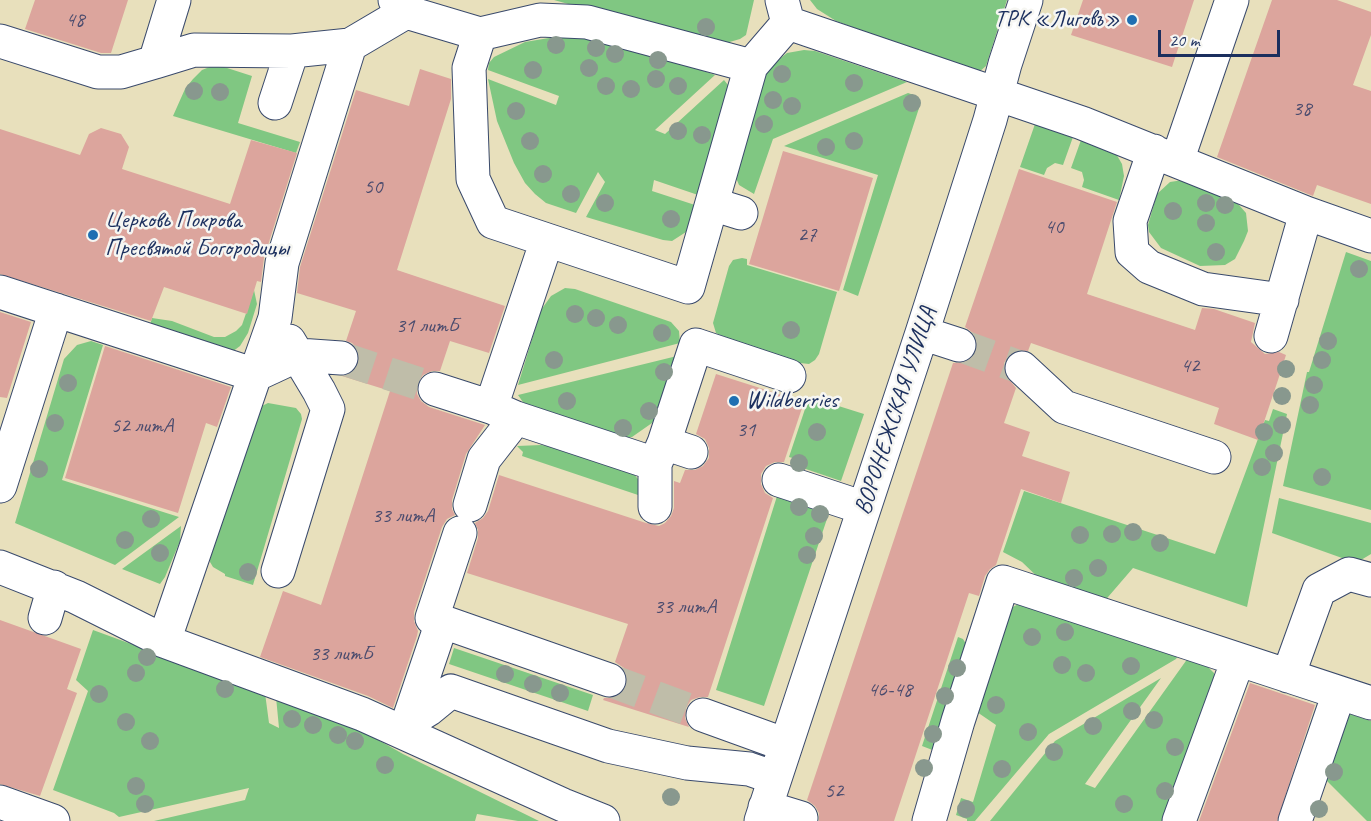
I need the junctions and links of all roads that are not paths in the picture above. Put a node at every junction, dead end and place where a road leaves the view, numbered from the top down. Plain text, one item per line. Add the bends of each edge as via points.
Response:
1 (174, 0) edge
2 (1026, 0) edge
3 (1232, 0) edge
4 (400, 6) edge
5 (785, 11) edge
6 (480, 34) junction
7 (0, 41) edge
8 (350, 45) junction
9 (292, 51) junction
10 (155, 62) junction
11 (751, 66) junction
12 (997, 94) junction
13 (275, 103) dead end
14 (1165, 156) junction
15 (1306, 213) junction
16 (1371, 236) edge
17 (548, 240) junction
18 (0, 292) edge
19 (1282, 300) junction
20 (56, 310) junction
21 (275, 318) junction
22 (922, 333) junction
23 (1271, 336) dead end
24 (959, 345) tunnel mouth
25 (298, 355) junction
26 (341, 358) tunnel mouth
27 (1022, 368) tunnel mouth
28 (255, 375) junction
29 (789, 376) dead end
30 (435, 389) tunnel mouth
31 (503, 412) junction
32 (670, 453) junction
33 (1214, 457) dead end
34 (779, 480) dead end
35 (0, 486) edge
36 (655, 507) dead end
37 (864, 508) junction
38 (0, 567) edge
39 (278, 571) dead end
40 (1371, 580) edge
41 (54, 587) junction
42 (45, 618) dead end
43 (442, 622) junction
44 (164, 641) junction
45 (1238, 660) junction
46 (1288, 676) junction
47 (609, 680) tunnel mouth
48 (1339, 693) junction
49 (1371, 703) edge
50 (703, 715) tunnel mouth
51 (406, 727) junction
52 (786, 745) junction
53 (0, 802) edge
54 (767, 802) edge
55 (561, 813) edge
56 (801, 818) dead end
57 (53, 821) edge
58 (603, 821) edge
59 (929, 821) edge
60 (1179, 821) edge
61 (1295, 821) edge

1 - 10 street
2 - 12 street, ВОРОНЕЖСКАЯ УЛИЦА
3 - 14 street
4 - 6 street
4 - 8 street
5 - 11 street
5 - 12 street
6 - 11 street via 540,20 587,22
6 - 17 street via 469,68 473,179 493,222
7 - 10 street via 98,72 121,72
8 - 9 street
8 - 21 street via 282,263
9 - 10 street via 194,50
9 - 13 street
11 - 17 street via 726,209 688,287
12 - 14 street
12 - 22 street, ВОРОНЕЖСКАЯ УЛИЦА
14 - 15 street
14 - 19 street via 1130,221 1132,252 1149,267 1203,289
15 - 16 street
15 - 19 street
17 - 31 street
18 - 20 street
19 - 23 street
20 - 28 street
20 - 35 street
21 - 25 street
21 - 28 street
22 - 24 street
22 - 37 street, ВОРОНЕЖСКАЯ УЛИЦА
25 - 26 street
25 - 28 street
25 - 39 street via 328,410
27 - 33 street via 1064,407
28 - 44 street
29 - 32 street via 696,345
30 - 31 street
31 - 32 street
31 - 43 street via 432,618
32 - 36 street
34 - 37 street
37 - 52 street, ВОРОНЕЖСКАЯ УЛИЦА
38 - 41 street
40 - 46 street via 1349,574 1319,590
41 - 42 street
41 - 44 street
43 - 47 street
43 - 51 street
44 - 51 street
45 - 46 street
45 - 59 street via 1003,582
45 - 60 street
46 - 48 street
48 - 49 street
48 - 61 street
50 - 52 street
51 - 54 street via 451,691 608,746 687,763 749,769
51 - 55 street
52 - 54 street, ВОРОНЕЖСКАЯ УЛИЦА
53 - 57 street
54 - 56 street
55 - 58 street

